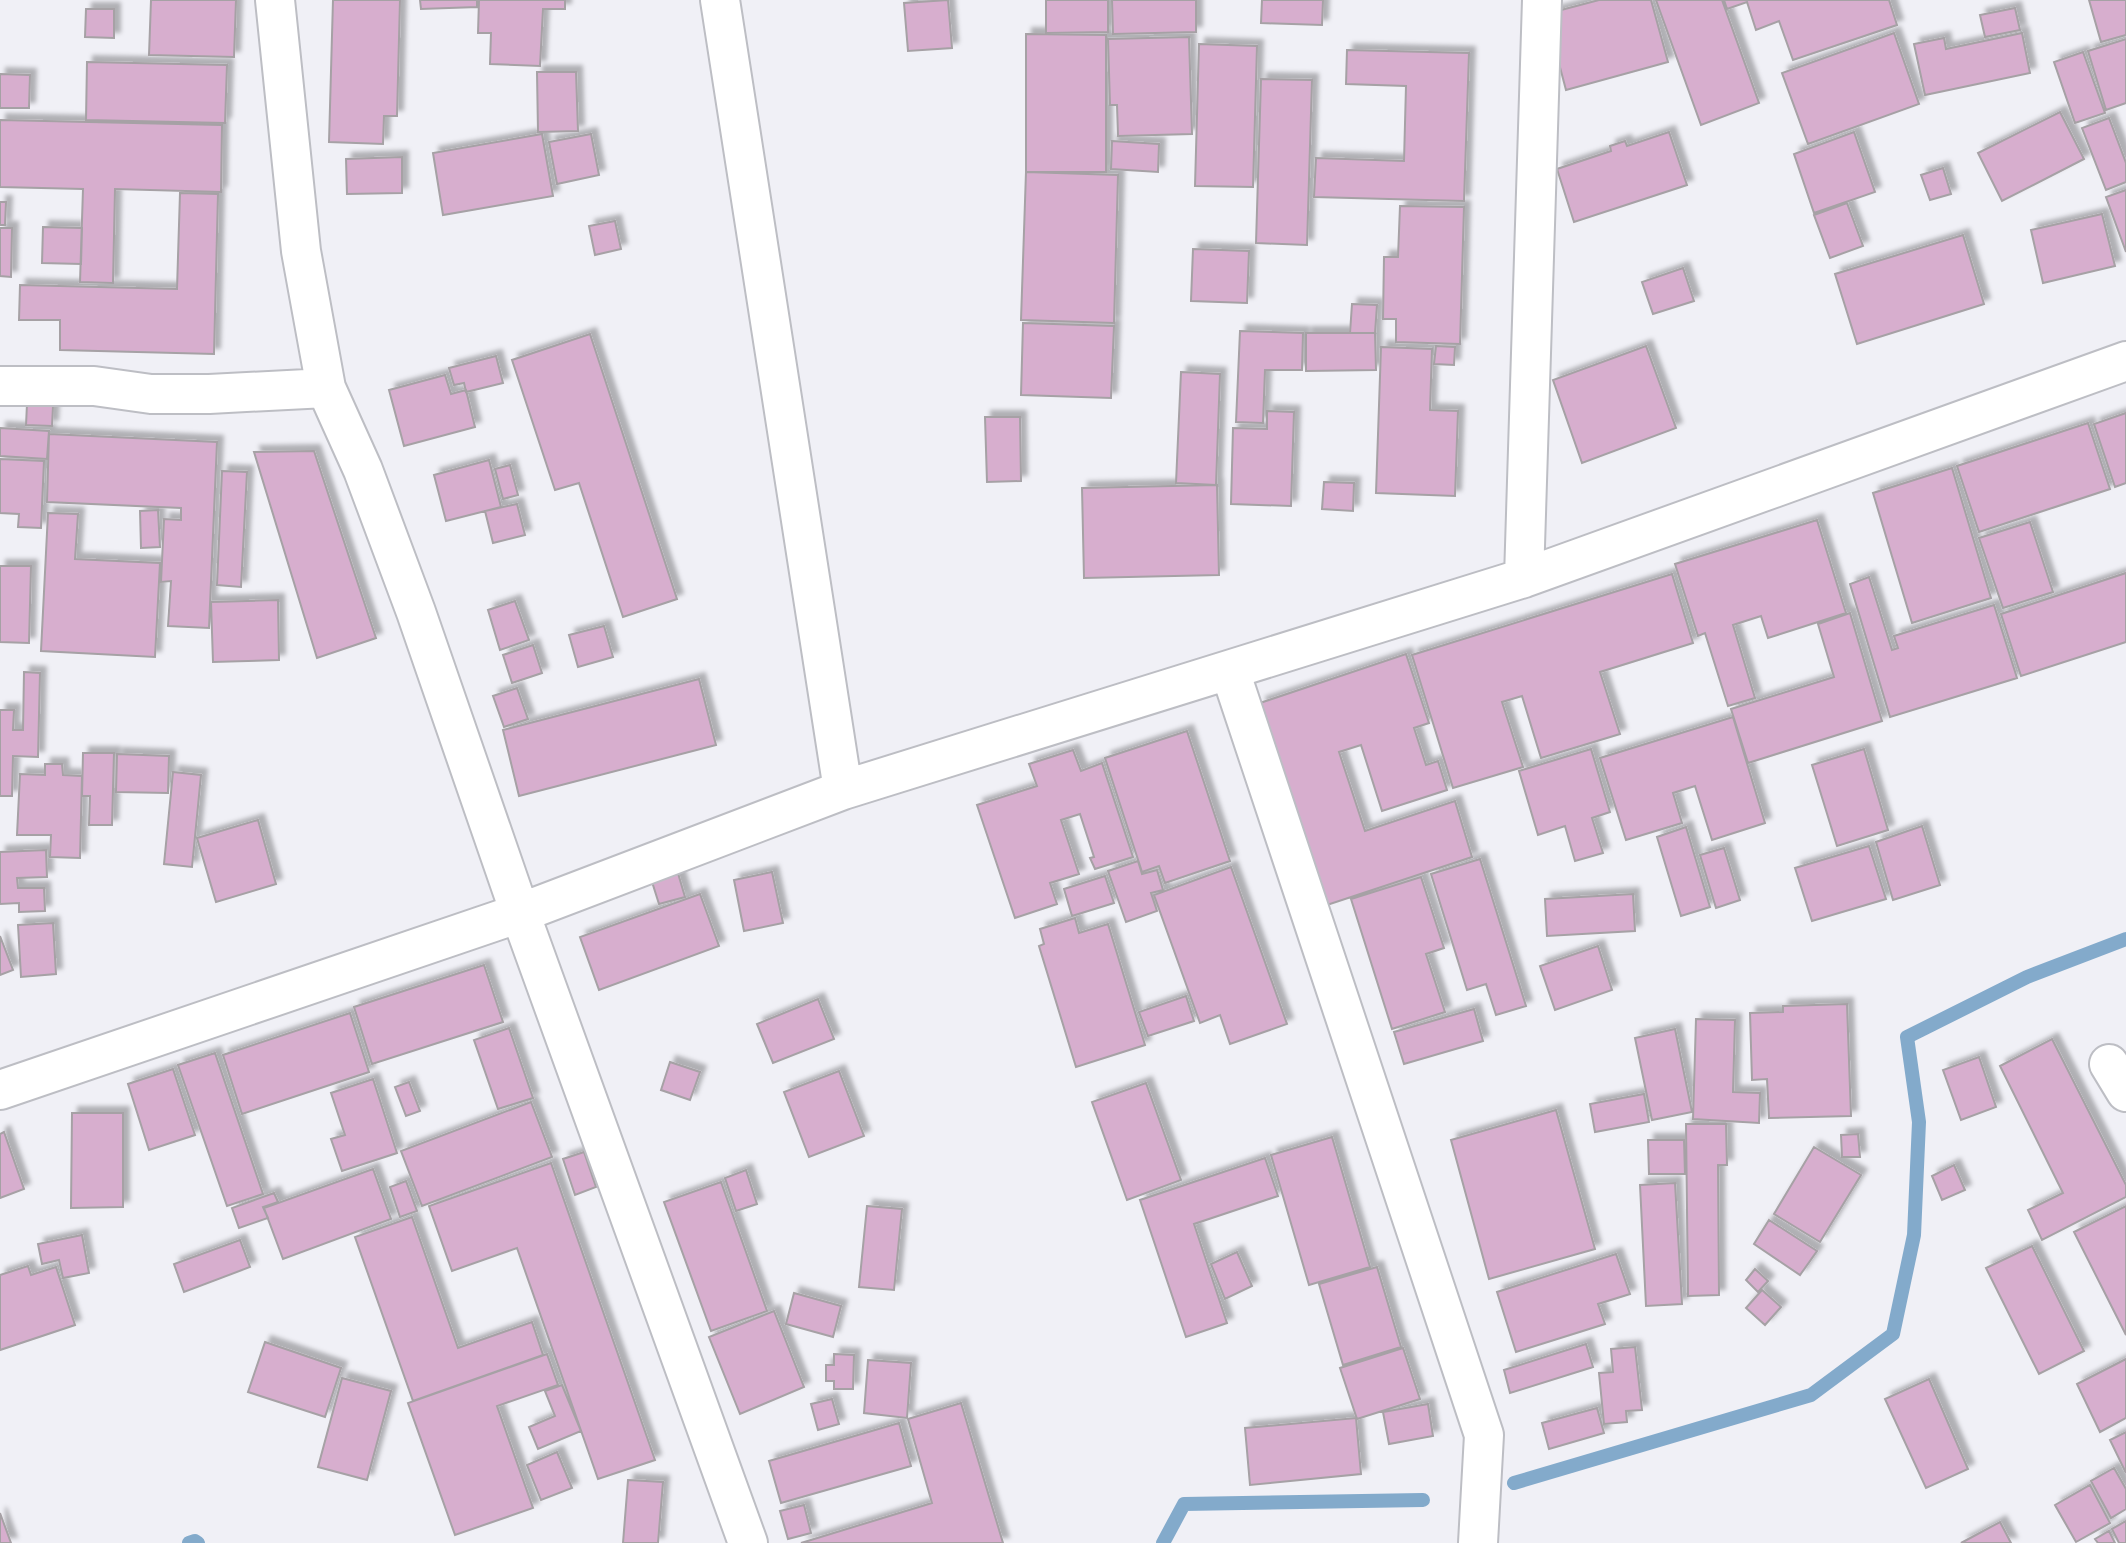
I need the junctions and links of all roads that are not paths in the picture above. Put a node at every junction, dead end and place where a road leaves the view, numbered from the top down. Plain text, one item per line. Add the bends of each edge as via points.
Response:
1 (275, 0) edge
2 (720, 0) edge
3 (1542, 0) edge
4 (2126, 361) edge
5 (0, 386) edge
6 (326, 388) junction
7 (1524, 579) junction
8 (1230, 671) junction
9 (843, 790) junction
10 (520, 913) junction
11 (0, 1090) edge
12 (748, 1543) edge
13 (1478, 1543) edge

1 - 6 street via 301,251
2 - 9 street
3 - 7 street
4 - 7 street
5 - 6 street via 94,386 151,394
6 - 10 street via 363,470 416,612
7 - 8 street
8 - 9 street
8 - 13 street via 1484,1435
9 - 10 street
10 - 11 street
10 - 12 street

